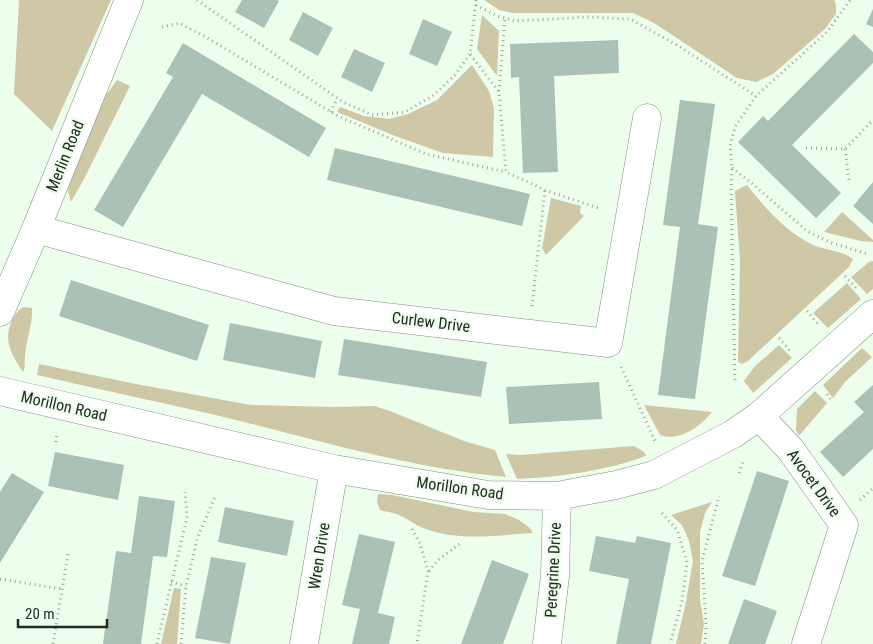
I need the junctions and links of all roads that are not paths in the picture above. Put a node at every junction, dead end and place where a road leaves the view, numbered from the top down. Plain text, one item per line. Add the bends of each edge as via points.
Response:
1 (129, 0) edge
2 (647, 118) dead end
3 (36, 229) junction
4 (0, 312) edge
5 (873, 314) edge
6 (0, 391) edge
7 (759, 416) junction
8 (334, 469) junction
9 (557, 496) junction
10 (304, 644) edge
11 (548, 644) edge
12 (806, 644) edge

1 - 3 street, Merlin Road
2 - 3 street, Curlew Drive via 608,343 334,311
3 - 4 street, Merlin Road
5 - 7 street, Morillon Road
6 - 8 street, Morillon Road
7 - 9 street, Morillon Road via 733,434 654,475
7 - 12 street, Avocet Drive via 791,450 844,524
8 - 9 street, Morillon Road via 488,495
8 - 10 street, Wren Drive
9 - 11 street, Peregrine Drive via 555,576

